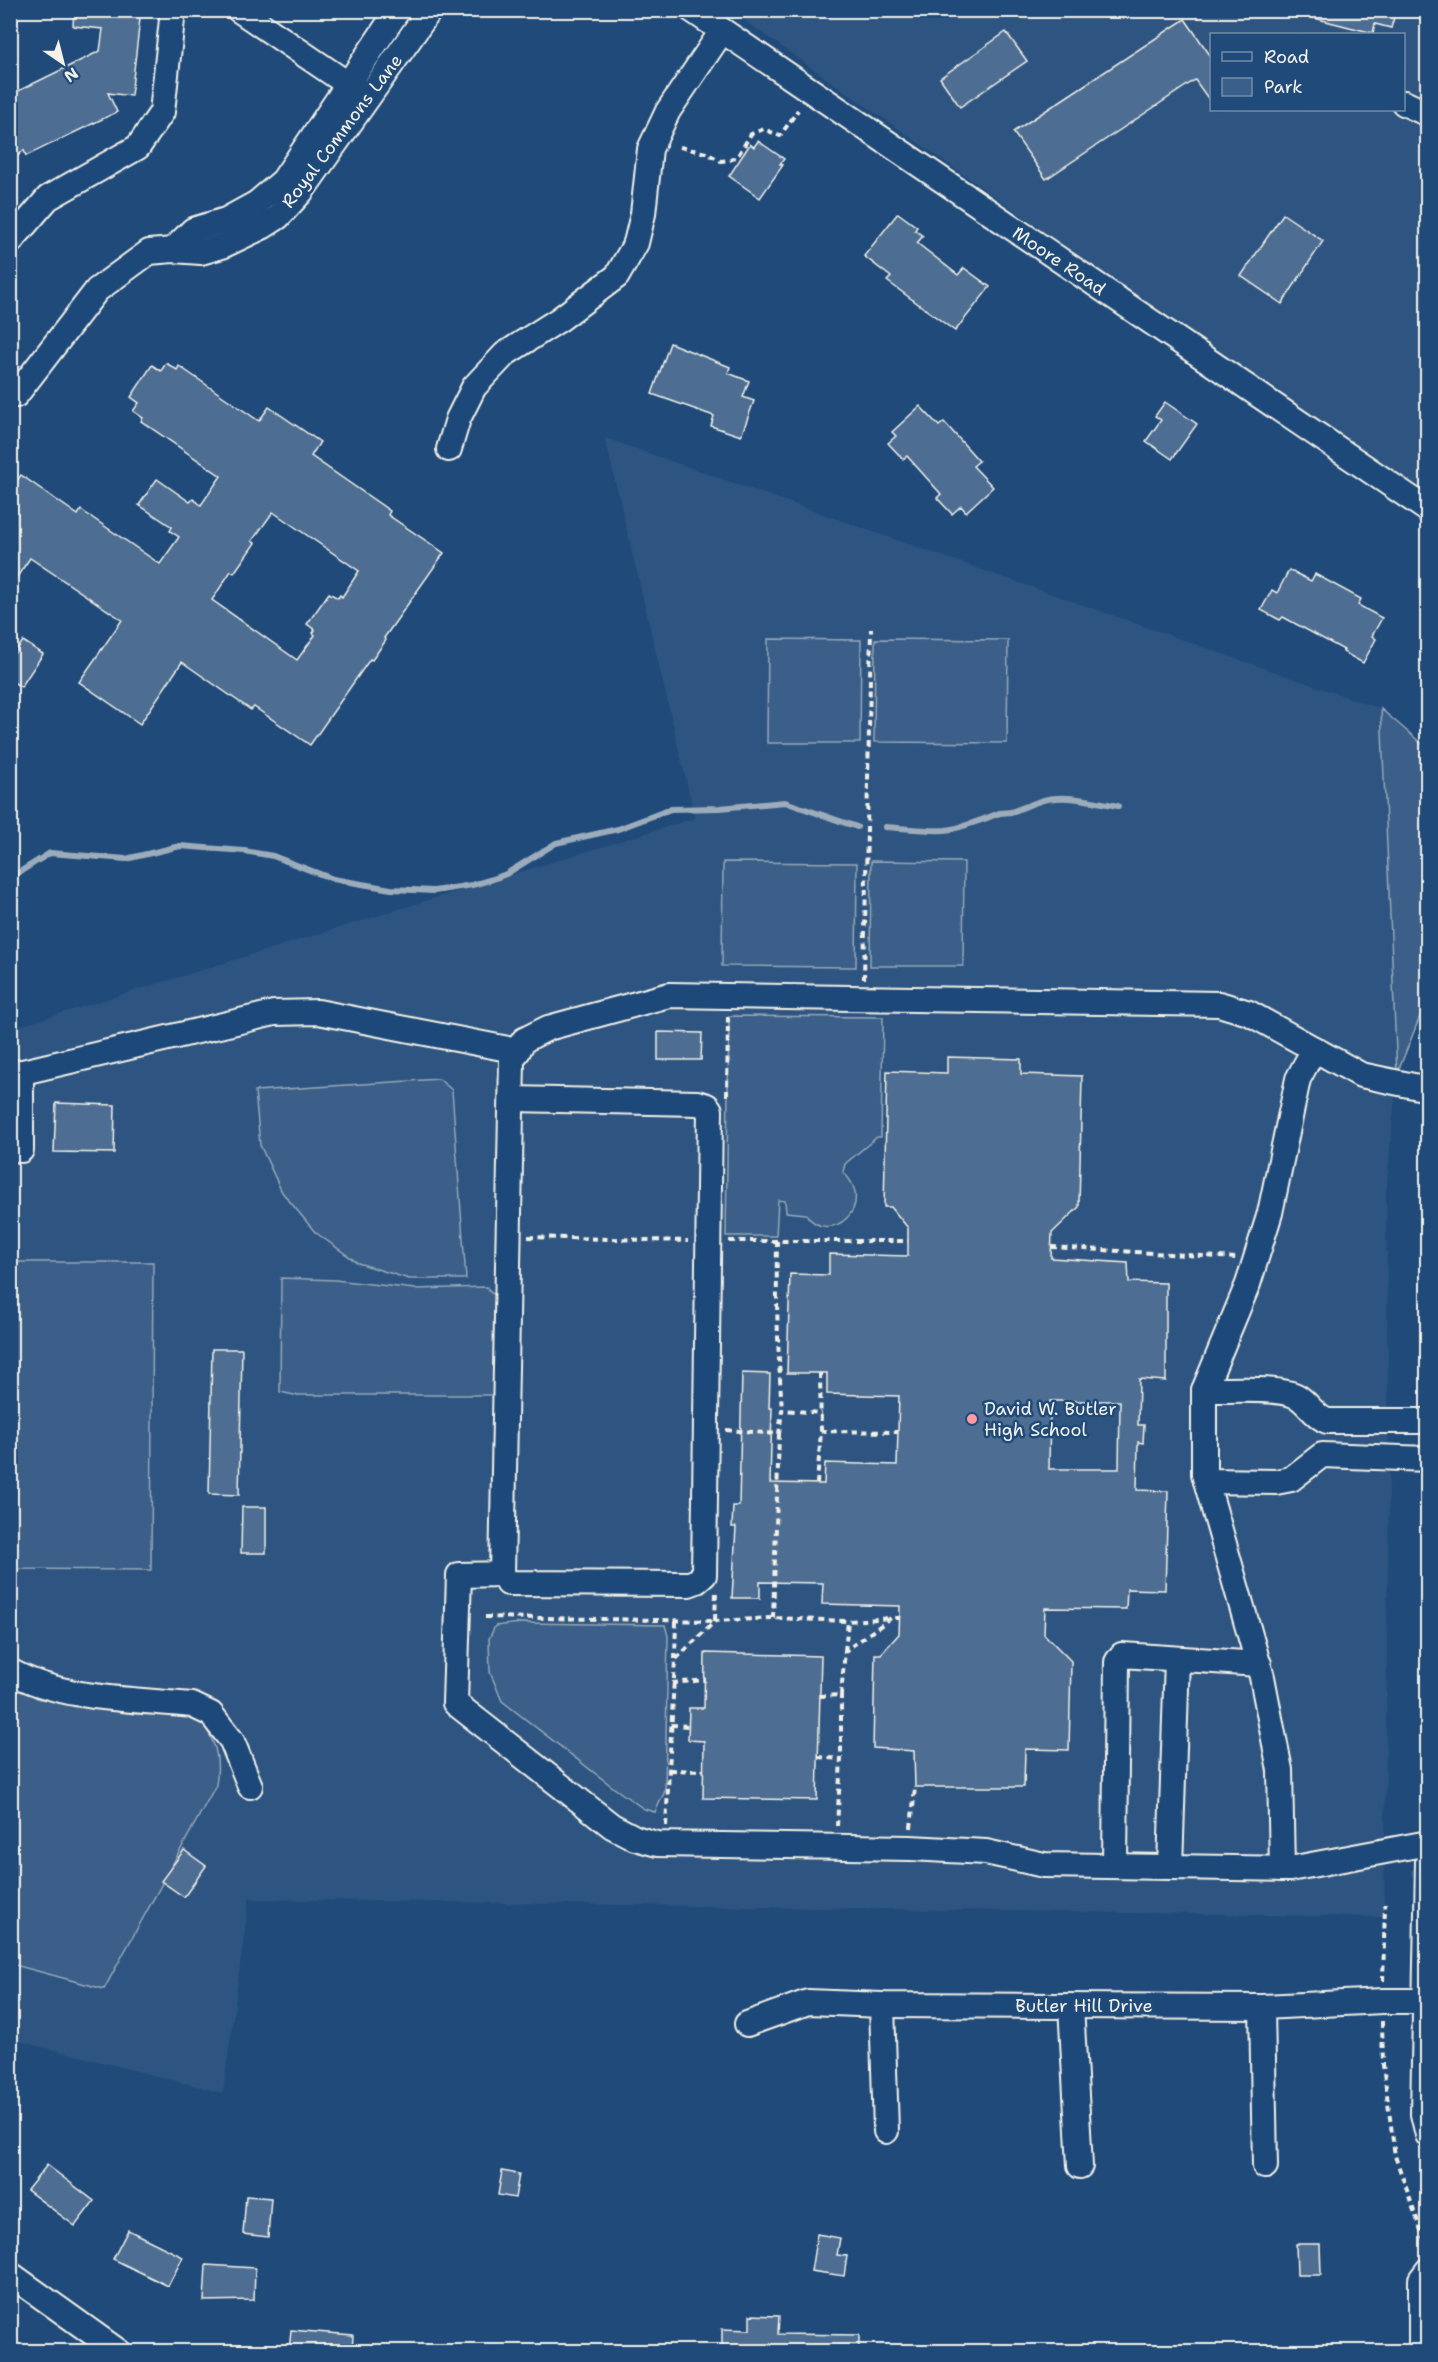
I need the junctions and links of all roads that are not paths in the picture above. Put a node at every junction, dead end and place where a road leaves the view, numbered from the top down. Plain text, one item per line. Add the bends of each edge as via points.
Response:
1 (173, 10) edge
2 (238, 10) edge
3 (398, 10) edge
4 (430, 10) edge
5 (692, 10) edge
6 (722, 31) junction
7 (358, 91) junction
8 (1405, 103) edge
9 (1428, 114) edge
10 (10, 242) edge
11 (13, 394) edge
12 (449, 450) dead end
13 (1428, 510) edge
14 (1314, 1049) junction
15 (518, 1051) junction
16 (16, 1073) edge
17 (1428, 1089) edge
18 (512, 1099) junction
19 (21, 1150) dead end
20 (1204, 1390) junction
21 (1317, 1417) junction
22 (1428, 1421) edge
23 (1428, 1459) edge
24 (1313, 1461) junction
25 (1206, 1481) junction
26 (502, 1574) junction
27 (1177, 1659) junction
28 (1259, 1664) junction
29 (10, 1671) edge
30 (250, 1786) dead end
31 (1428, 1843) edge
32 (1428, 1862) edge
33 (1115, 1866) junction
34 (1170, 1867) junction
35 (1282, 1869) junction
36 (1425, 2001) junction
37 (882, 2005) junction
38 (1071, 2006) junction
39 (1263, 2007) junction
40 (747, 2024) dead end
41 (886, 2131) dead end
42 (1428, 2135) edge
43 (1080, 2166) dead end
44 (1265, 2166) dead end
45 (1428, 2270) edge
46 (10, 2274) edge
47 (119, 2352) edge
48 (1421, 2352) edge

1 - 10 street via 162,112 150,130 138,147 48,198
2 - 7 street
3 - 7 street, Royal Commons Lane
4 - 7 street, Royal Commons Lane
5 - 6 street, Moore Road
6 - 12 street via 668,111 650,149 636,243 616,276 505,354 474,387 458,419
6 - 13 street, Moore Road
7 - 11 street, Royal Commons Lane via 283,181 257,204 226,220 193,230 173,250 149,252 97,290
8 - 9 street
14 - 15 street via 1249,1012 1219,1004 669,995 548,1028 524,1040
14 - 17 street via 1361,1075
14 - 20 street via 1299,1079 1270,1213 1248,1284
15 - 16 street via 318,1012 274,1013
15 - 18 street via 512,1060
16 - 19 street
18 - 26 street
18 - 26 street via 696,1103 711,1110 704,1575 688,1584 666,1584 508,1583
20 - 21 street via 1284,1391 1299,1398
20 - 25 street
21 - 22 street via 1327,1421
21 - 24 street via 1324,1431
23 - 24 street via 1322,1455
24 - 25 street via 1291,1479 1276,1482
25 - 28 street
26 - 33 street via 459,1575 455,1703 612,1826 635,1838 665,1844 986,1852 1044,1865
27 - 28 street
27 - 33 street via 1122,1655 1118,1662
27 - 34 street
28 - 35 street via 1280,1770
29 - 30 street via 29,1682 60,1691 192,1705 211,1714 231,1741
31 - 35 street
32 - 36 street
33 - 34 street
34 - 35 street
36 - 39 street, Butler Hill Drive
36 - 42 street via 1423,2114
37 - 38 street, Butler Hill Drive
37 - 40 street, Butler Hill Drive via 808,2002
37 - 41 street
38 - 39 street, Butler Hill Drive
38 - 43 street
39 - 44 street
45 - 48 street via 1421,2278
46 - 47 street

